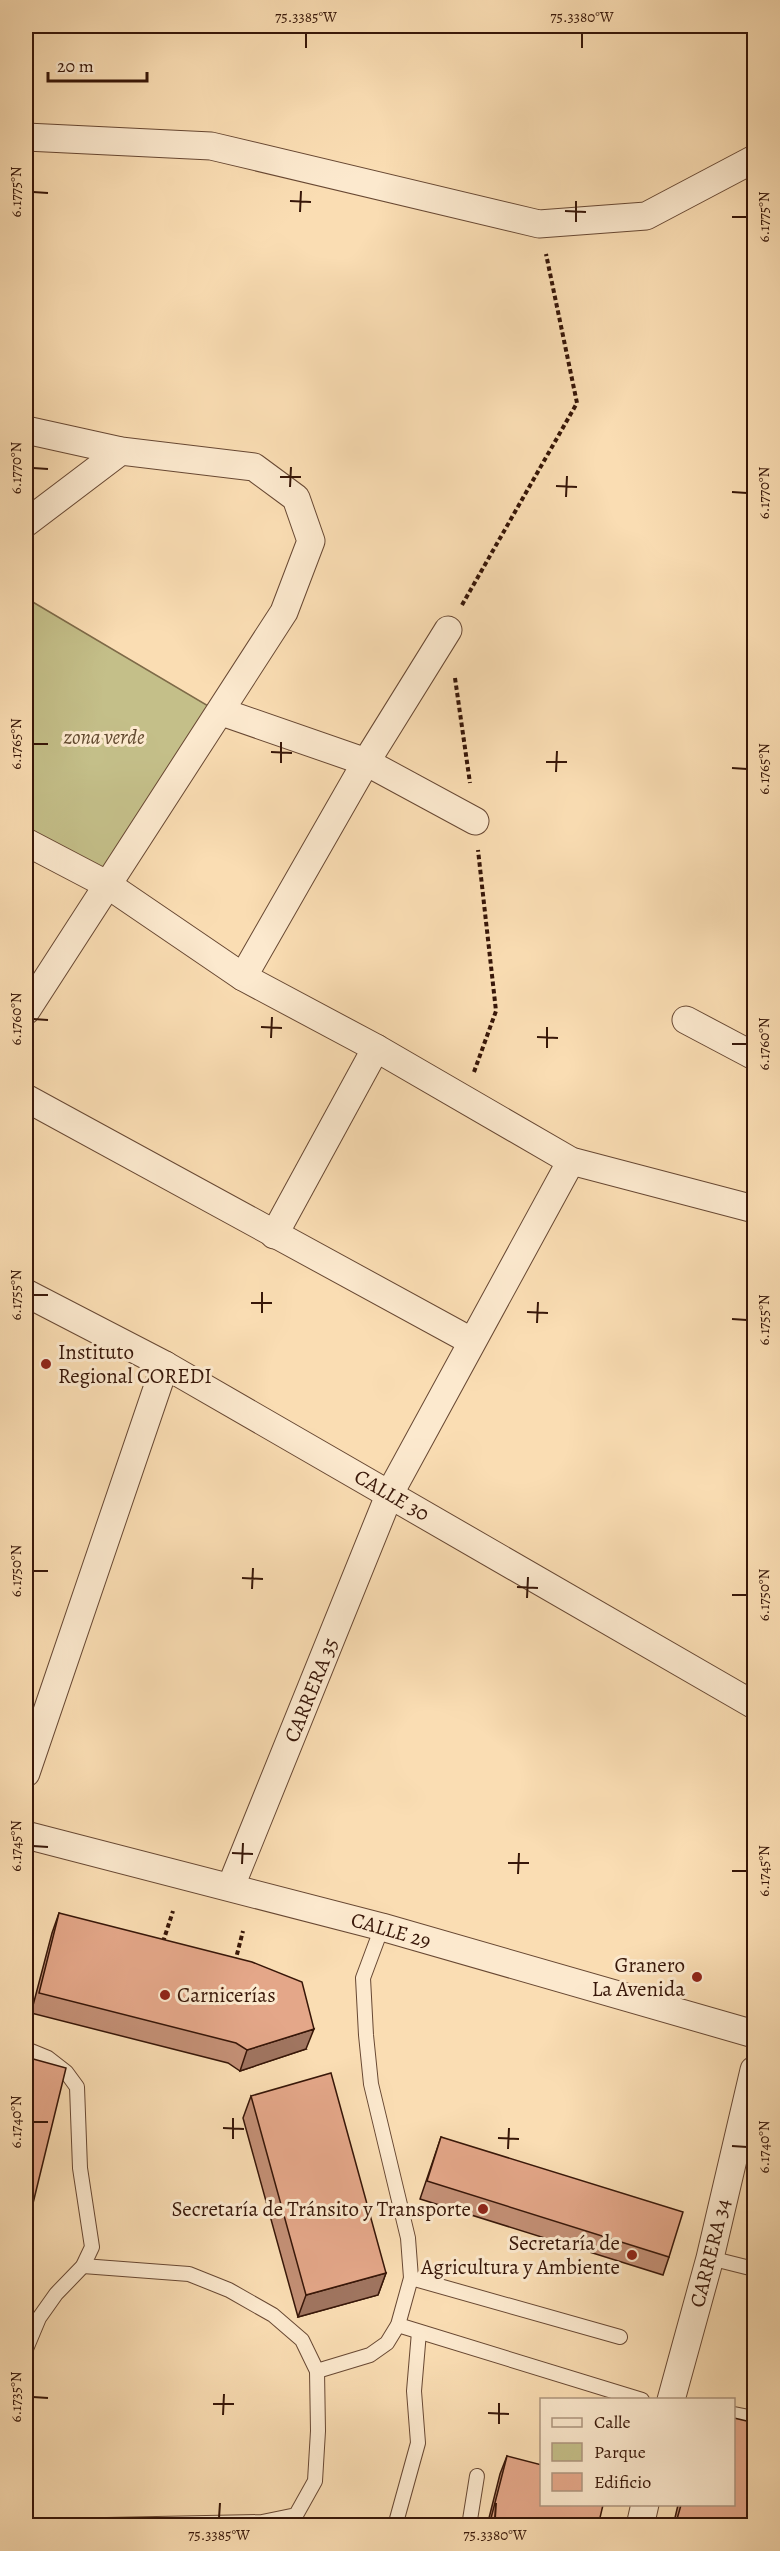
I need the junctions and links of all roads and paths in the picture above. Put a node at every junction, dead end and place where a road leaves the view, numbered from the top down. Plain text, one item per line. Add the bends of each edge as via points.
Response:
1 (26, 137) edge
2 (754, 159) edge
3 (539, 224) junction
4 (26, 429) edge
5 (121, 451) junction
6 (26, 524) edge
7 (448, 630) junction
8 (222, 712) junction
9 (366, 762) junction
10 (475, 821) junction
11 (26, 842) edge
12 (108, 885) junction
13 (243, 977) junction
14 (26, 1011) edge
15 (686, 1020) dead end
16 (376, 1048) junction
17 (754, 1056) edge
18 (26, 1098) edge
19 (463, 1100) junction
20 (571, 1161) junction
21 (754, 1209) edge
22 (274, 1235) junction
23 (26, 1293) edge
24 (471, 1341) junction
25 (165, 1365) junction
26 (390, 1493) junction
27 (753, 1702) edge
28 (26, 1773) edge
29 (26, 1835) edge
30 (231, 1886) junction
31 (173, 1911) dead end
32 (382, 1927) junction
33 (243, 1931) dead end
34 (163, 1944) edge
35 (232, 1973) edge
36 (754, 2034) edge
37 (26, 2049) edge
38 (754, 2070) edge
39 (710, 2258) junction
40 (83, 2266) junction
41 (754, 2269) edge
42 (411, 2278) junction
43 (398, 2325) junction
44 (419, 2332) junction
45 (620, 2337) dead end
46 (26, 2349) edge
47 (317, 2371) junction
48 (635, 2398) edge
49 (674, 2398) edge
50 (735, 2414) edge
51 (754, 2418) edge
52 (477, 2476) dead end
53 (645, 2506) edge
54 (57, 2526) edge
55 (395, 2526) edge
56 (469, 2526) edge
57 (640, 2526) edge

1 - 3 street via 211,146
2 - 3 street via 646,216
3 - 7 path via 578,403
4 - 5 street
5 - 6 street
5 - 8 street via 254,467 296,498 310,541 284,612
7 - 9 street
7 - 10 path
8 - 9 street
8 - 12 street
9 - 10 street
9 - 13 street
10 - 19 path via 496,1011
11 - 12 street
12 - 13 street
12 - 14 street
13 - 16 street
15 - 17 street
16 - 19 street
16 - 22 street
18 - 22 street
19 - 20 street
20 - 21 street
20 - 24 street, CARRERA 35
22 - 24 street
23 - 25 street, CALLE 30
24 - 26 street, CARRERA 35
25 - 26 street, CALLE 30
25 - 28 street
26 - 27 street, CALLE 30
26 - 30 street, CARRERA 35
29 - 30 street, CALLE 29
30 - 32 street, CALLE 29
31 - 34 path
32 - 36 street, CALLE 29
32 - 42 lane via 363,1978 366,2035 371,2084 408,2238
33 - 35 path
37 - 40 lane via 48,2058 77,2087 80,2168 92,2247
38 - 39 street, CARRERA 34
39 - 41 lane
39 - 49 street, CARRERA 34
40 - 46 lane via 39,2318
40 - 47 lane via 189,2274 229,2290 273,2315 302,2340
42 - 43 lane
42 - 45 lane
43 - 44 lane
43 - 47 lane via 387,2343 370,2355
44 - 48 lane
44 - 55 lane via 414,2391 418,2444
47 - 54 lane via 315,2481 296,2515 262,2522
50 - 51 lane
52 - 56 lane
53 - 57 street

